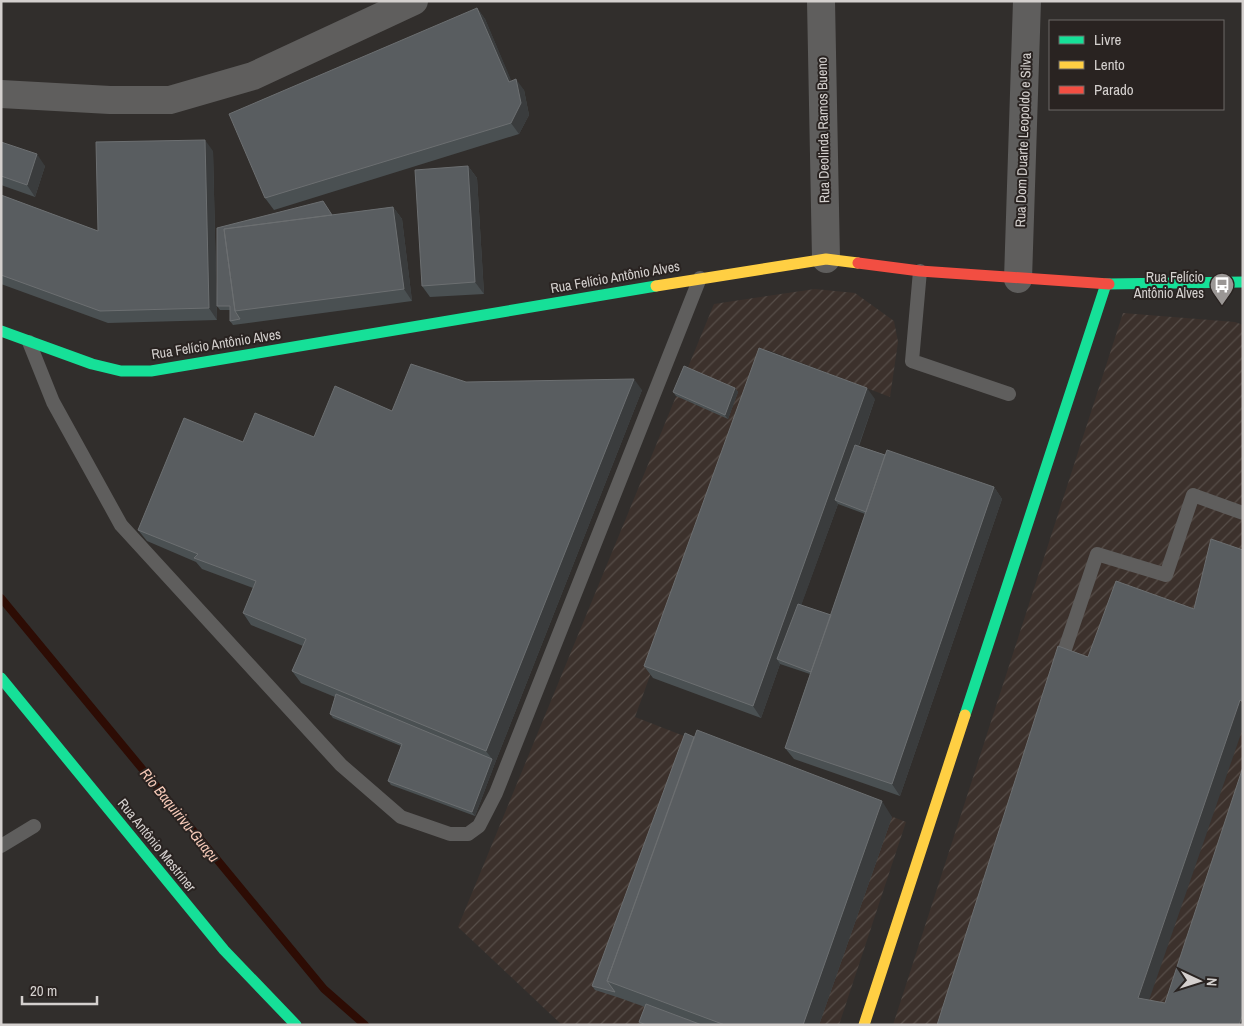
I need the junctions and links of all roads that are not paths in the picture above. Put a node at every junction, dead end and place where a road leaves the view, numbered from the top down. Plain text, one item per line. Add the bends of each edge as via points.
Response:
1 (414, 1) edge
2 (821, 1) edge
3 (1027, 1) edge
4 (1, 94) edge
5 (826, 259) junction
6 (920, 271) junction
7 (700, 278) junction
8 (1018, 279) junction
9 (1106, 284) junction
10 (1239, 286) edge
11 (1, 331) edge
12 (29, 342) junction
13 (1009, 394) dead end
14 (1243, 513) edge
15 (1055, 676) edge
16 (1, 678) edge
17 (34, 826) dead end
18 (1, 846) edge
19 (296, 1025) edge
20 (864, 1025) edge

1 - 4 street via 253,76 170,100
2 - 5 street, Rua Deolinda Ramos Bueno
3 - 8 street, Rua Dom Duarte Leopoldo e Silva
5 - 6 main road, Rua Felício Antônio Alves
5 - 7 main road, Rua Felício Antônio Alves
6 - 8 main road, Rua Felício Antônio Alves
6 - 13 lane via 912,361
7 - 12 main road, Rua Felício Antônio Alves via 151,370 121,371
7 - 12 lane via 496,793 479,826 468,834 450,834 401,817 341,765 122,525 53,402
8 - 9 main road, Rua Felício Antônio Alves
9 - 10 main road, Rua Felício Antônio Alves
9 - 20 main road
11 - 12 main road, Rua Felício Antônio Alves
14 - 15 lane via 1194,494 1166,575 1097,554
16 - 19 main road, Rua Antônio Mestriner via 224,950
17 - 18 lane

